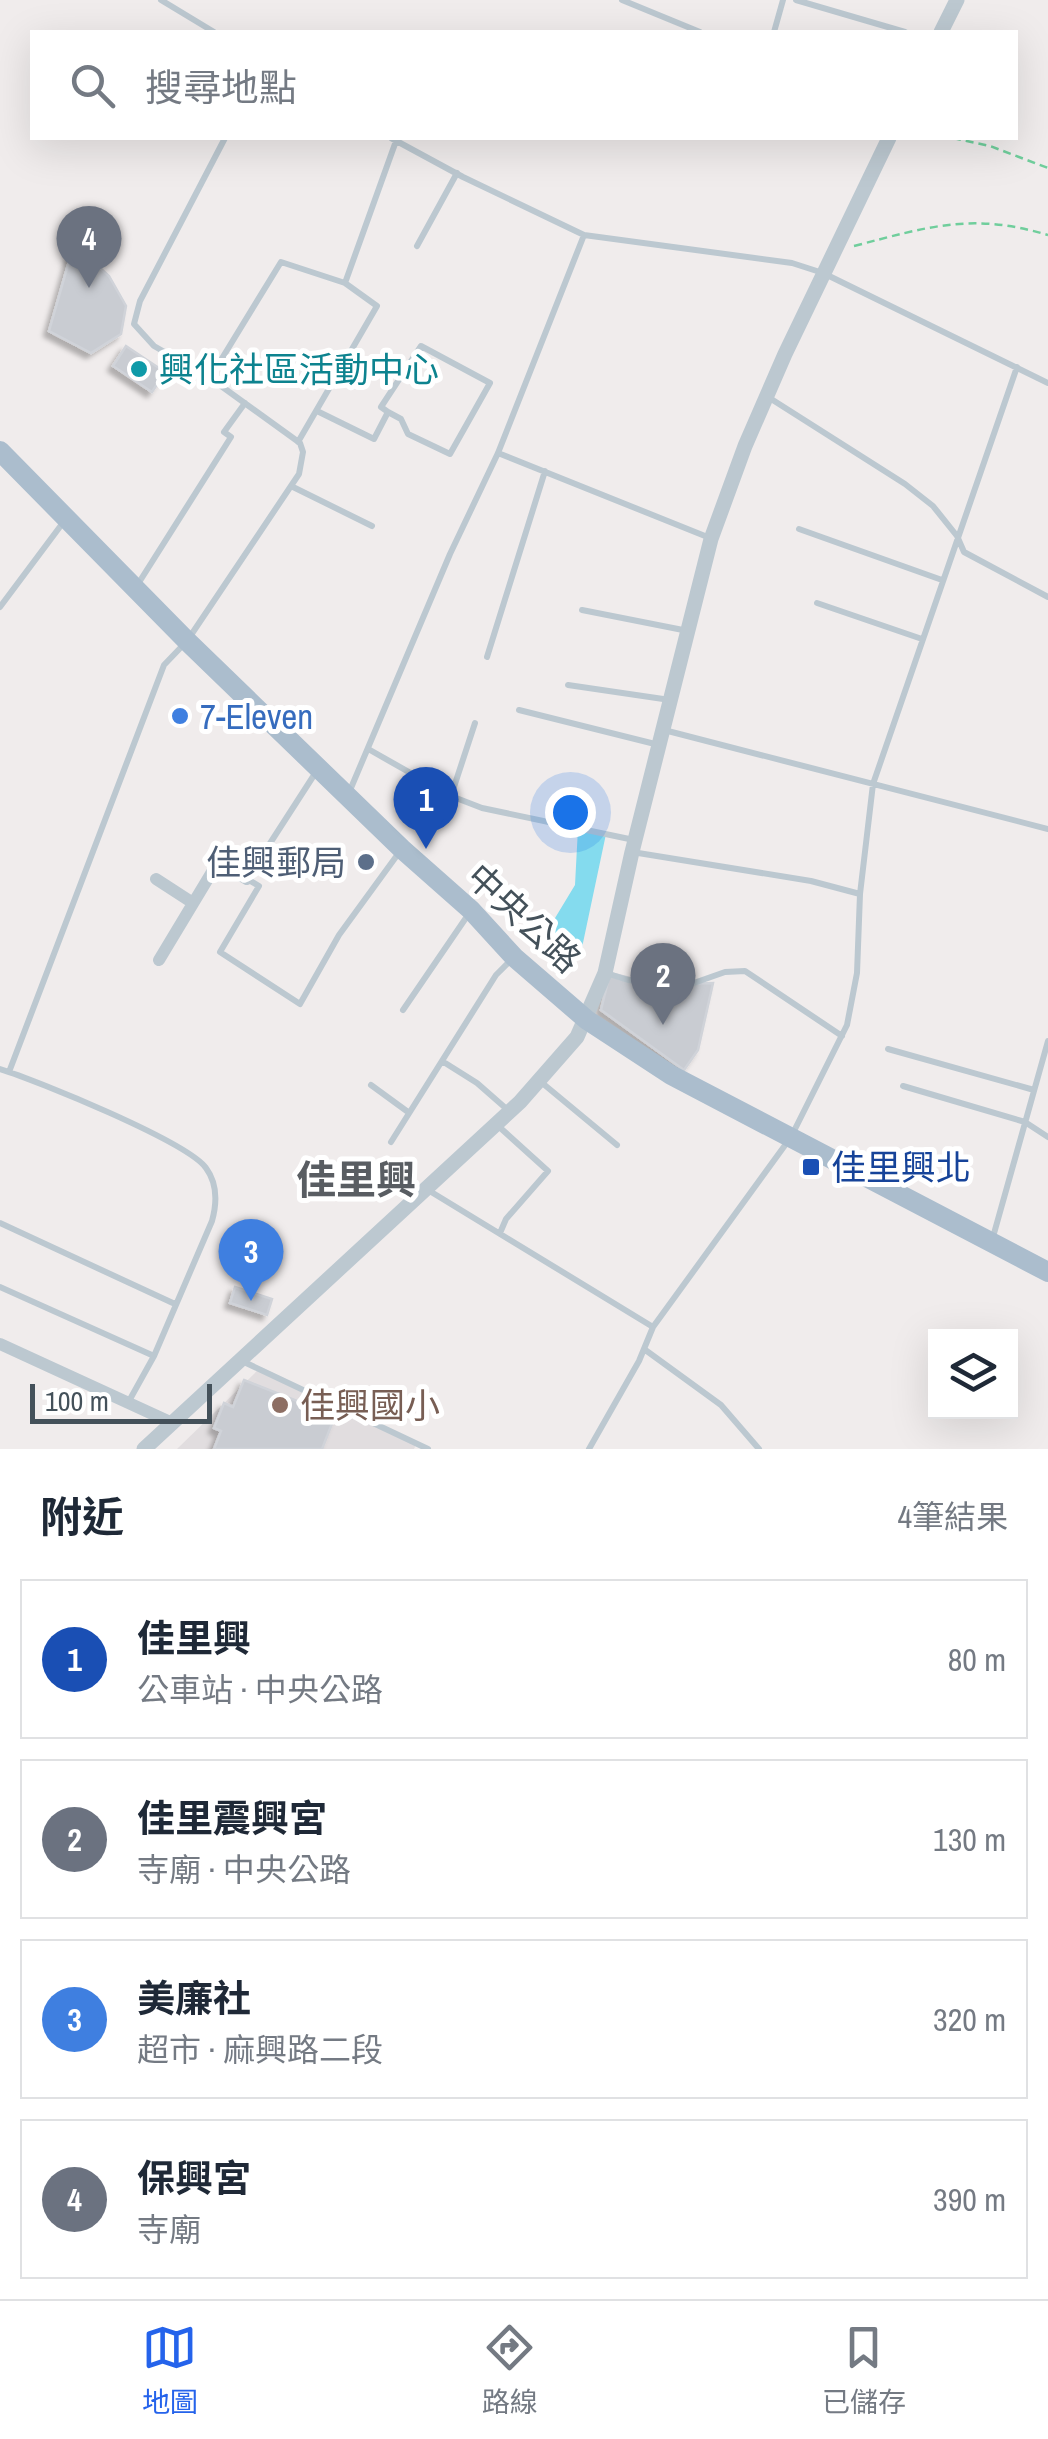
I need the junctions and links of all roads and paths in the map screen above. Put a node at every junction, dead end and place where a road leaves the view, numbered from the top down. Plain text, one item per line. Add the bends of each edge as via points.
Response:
1 (160, 0) edge
2 (622, 0) edge
3 (783, 0) edge
4 (796, 0) edge
5 (957, 0) edge
6 (211, 30) edge
7 (695, 30) edge
8 (775, 30) edge
9 (898, 30) edge
10 (942, 30) edge
11 (224, 140) edge
12 (394, 140) edge
13 (396, 140) edge
14 (888, 140) edge
15 (962, 140) edge
16 (1048, 168) edge
17 (457, 173) junction
18 (584, 235) junction
19 (1048, 235) edge
20 (418, 246) dead end
21 (835, 251) junction
22 (823, 273) junction
23 (345, 283) junction
24 (1017, 367) junction
25 (210, 378) junction
26 (1048, 383) edge
27 (768, 397) junction
28 (245, 403) junction
29 (318, 411) junction
30 (388, 412) junction
31 (298, 442) junction
32 (0, 451) edge
33 (498, 452) junction
34 (545, 471) junction
35 (291, 486) junction
36 (67, 518) junction
37 (372, 526) dead end
38 (799, 529) dead end
39 (957, 536) junction
40 (712, 539) junction
41 (942, 580) junction
42 (136, 587) junction
43 (1048, 597) edge
44 (817, 602) dead end
45 (0, 607) edge
46 (582, 610) dead end
47 (689, 631) junction
48 (922, 639) junction
49 (187, 641) junction
50 (487, 657) dead end
51 (568, 685) dead end
52 (672, 700) junction
53 (519, 710) dead end
54 (475, 723) dead end
55 (662, 738) junction
56 (370, 750) junction
57 (319, 768) junction
58 (872, 784) junction
59 (348, 796) junction
60 (451, 796) junction
61 (1048, 829) edge
62 (634, 846) junction
63 (402, 849) junction
64 (247, 879) junction
65 (156, 880) dead end
66 (860, 894) junction
67 (194, 903) junction
68 (471, 910) junction
69 (514, 957) junction
70 (158, 960) dead end
71 (605, 973) junction
72 (403, 1010) dead end
73 (587, 1020) junction
74 (842, 1036) junction
75 (1048, 1041) edge
76 (888, 1049) dead end
77 (442, 1061) junction
78 (0, 1069) edge
79 (9, 1072) junction
80 (540, 1082) junction
81 (372, 1085) dead end
82 (903, 1086) dead end
83 (1034, 1090) junction
84 (509, 1111) junction
85 (408, 1112) junction
86 (1025, 1122) junction
87 (495, 1123) junction
88 (792, 1137) junction
89 (1048, 1137) edge
90 (391, 1142) dead end
91 (617, 1145) dead end
92 (424, 1188) junction
93 (0, 1224) edge
94 (500, 1233) junction
95 (991, 1242) junction
96 (1048, 1272) edge
97 (0, 1287) edge
98 (176, 1304) junction
99 (653, 1327) junction
100 (0, 1344) edge
101 (644, 1349) junction
102 (154, 1356) junction
103 (238, 1360) junction
104 (129, 1402) junction
105 (170, 1422) junction
106 (144, 1449) edge
107 (428, 1449) edge
108 (589, 1449) edge
109 (758, 1449) edge

1 - 6 lane
2 - 7 lane
3 - 8 lane
4 - 9 lane
5 - 10 street
11 - 25 lane via 134,324 154,346
12 - 23 lane
13 - 17 lane
14 - 21 street
15 - 16 path
17 - 18 lane
17 - 20 lane
18 - 22 lane via 792,263
18 - 33 lane
19 - 21 path via 968,222 914,228
21 - 22 street
22 - 24 lane
22 - 27 street
23 - 25 lane via 281,262
23 - 29 lane via 376,306
24 - 26 lane
24 - 39 lane
25 - 28 lane
27 - 39 lane via 906,484
27 - 40 street
28 - 31 lane
28 - 42 lane via 224,432 231,437
29 - 30 lane via 374,439
29 - 31 lane
30 - 30 lane via 408,434 450,454 490,383 420,346 381,407
31 - 35 lane via 300,474
32 - 36 main road, 中央公路
33 - 34 lane
33 - 56 lane
34 - 40 lane
34 - 50 lane
35 - 37 lane
35 - 49 lane
36 - 42 main road, 中央公路
36 - 45 lane
38 - 41 lane
39 - 41 lane
39 - 43 lane via 964,552
40 - 47 street
41 - 48 lane
42 - 49 main road, 中央公路
44 - 48 lane
46 - 47 lane
47 - 52 street
48 - 58 lane
49 - 57 main road, 中央公路
49 - 79 lane via 164,665
51 - 52 lane
52 - 55 street
53 - 55 lane
54 - 60 lane
55 - 58 lane
55 - 62 street
56 - 59 lane
56 - 60 lane
57 - 59 main road, 中央公路
57 - 64 lane
58 - 61 lane
58 - 66 lane
59 - 63 main road, 中央公路
60 - 62 lane
62 - 66 lane
62 - 71 street
63 - 64 lane via 339,935 300,1004 220,952 259,886
63 - 68 main road, 中央公路
64 - 67 street via 218,862
65 - 67 street
66 - 74 lane via 857,973
67 - 70 street
68 - 69 main road, 中央公路
68 - 72 lane
69 - 73 main road, 中央公路
69 - 77 lane
71 - 73 street
71 - 74 lane via 691,984 745,971
73 - 80 street
73 - 88 main road, 中央公路 via 671,1075
74 - 88 lane
75 - 83 lane
76 - 83 lane
77 - 84 lane
77 - 85 lane
78 - 79 lane
79 - 98 lane via 110,1114 206,1168 216,1208
80 - 84 street
80 - 91 lane
81 - 85 lane
82 - 86 lane
83 - 86 lane
84 - 87 street
85 - 90 lane
86 - 89 lane
86 - 95 lane
87 - 92 street
87 - 94 lane via 548,1171
88 - 95 main road, 中央公路
88 - 99 lane
92 - 94 lane
92 - 103 street
93 - 98 lane
94 - 99 lane
95 - 96 main road, 中央公路
97 - 102 lane
98 - 102 lane
99 - 101 lane
100 - 104 street
101 - 108 lane
101 - 109 lane via 721,1406
102 - 104 lane
103 - 105 street
103 - 107 lane
104 - 105 street
105 - 106 street

